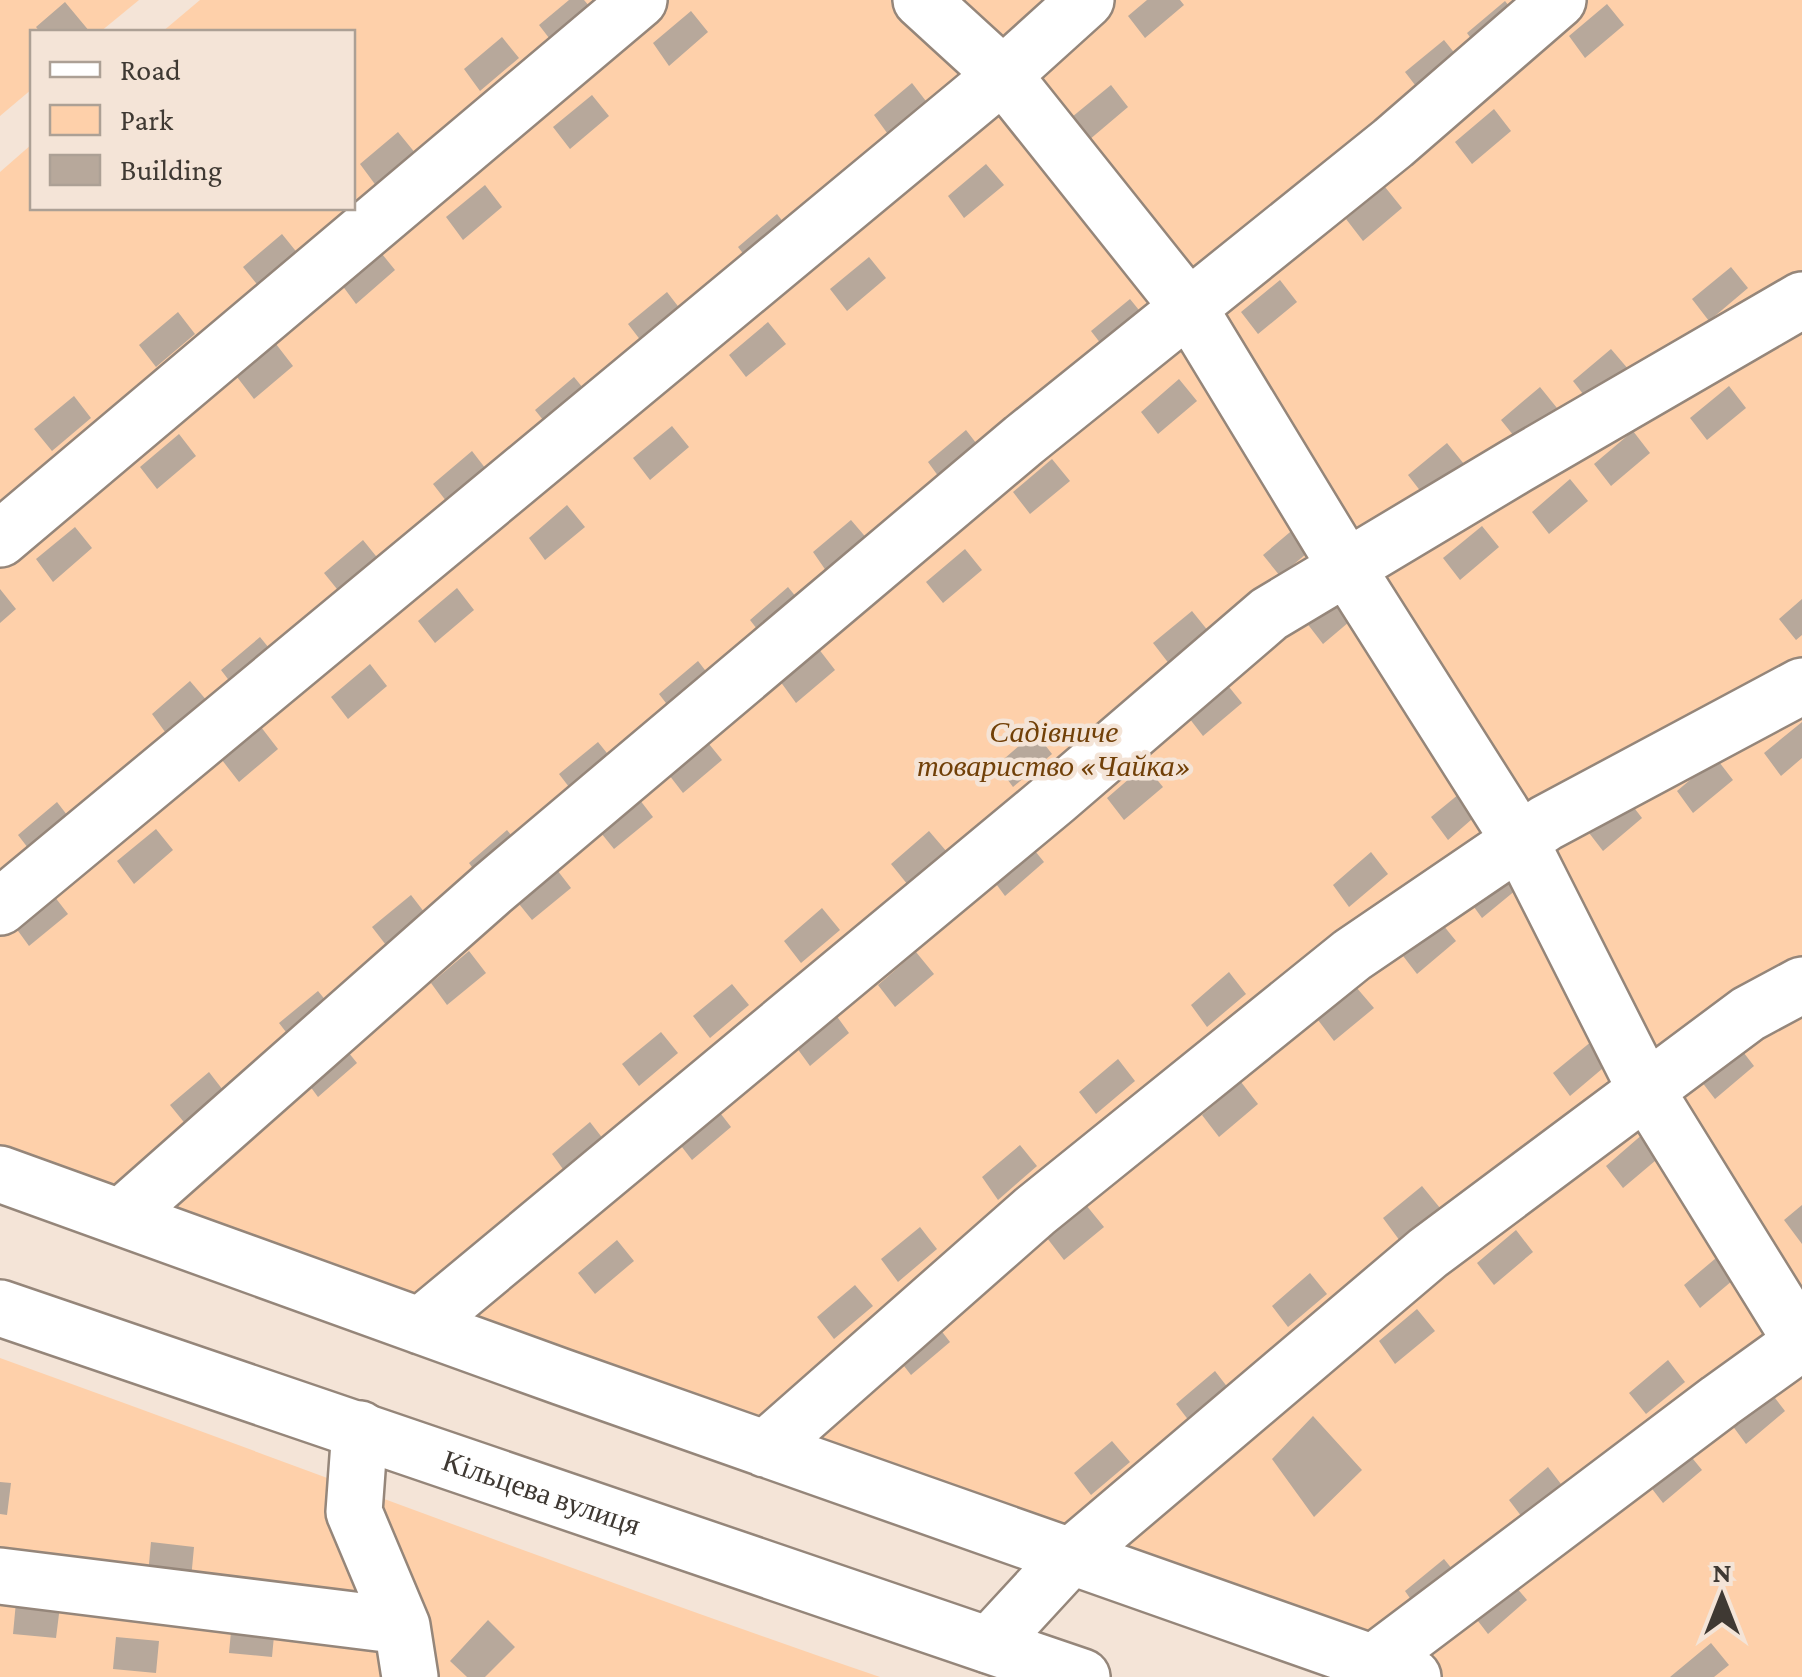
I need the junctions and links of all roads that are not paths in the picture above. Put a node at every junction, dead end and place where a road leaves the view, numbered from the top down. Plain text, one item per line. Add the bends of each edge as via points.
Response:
1 (638, 0) edge
2 (921, 0) edge
3 (1086, 0) edge
4 (1558, 0) edge
5 (1002, 75) junction
6 (1802, 300) edge
7 (1189, 308) junction
8 (0, 538) edge
9 (1346, 568) junction
10 (1802, 686) edge
11 (1520, 841) junction
12 (0, 908) edge
13 (1802, 986) edge
14 (1646, 1090) junction
15 (0, 1174) edge
16 (122, 1218) junction
17 (0, 1308) edge
18 (420, 1326) junction
19 (1802, 1342) edge
20 (360, 1430) junction
21 (765, 1449) junction
22 (1071, 1556) junction
23 (0, 1576) edge
24 (988, 1645) junction
25 (406, 1651) edge
26 (1393, 1670) edge
27 (1082, 1677) edge

1 - 8 main road
2 - 5 main road
3 - 5 main road
4 - 7 main road
5 - 7 main road
5 - 12 main road
6 - 9 main road
7 - 9 main road
7 - 16 main road via 492,889
9 - 11 main road
9 - 18 main road via 1269,614
10 - 11 main road
11 - 14 main road
11 - 21 main road via 1307,992 1035,1212
13 - 14 main road via 1748,1014
14 - 19 main road
14 - 22 main road via 1428,1252
15 - 16 main road
16 - 18 main road
17 - 20 main road, Кільцева вулиця
18 - 21 main road
19 - 26 main road via 1720,1401
20 - 24 main road, Кільцева вулиця
20 - 25 main road via 354,1512
21 - 22 main road
22 - 24 main road
22 - 26 main road
23 - 25 main road
24 - 27 main road, Кільцева вулиця

